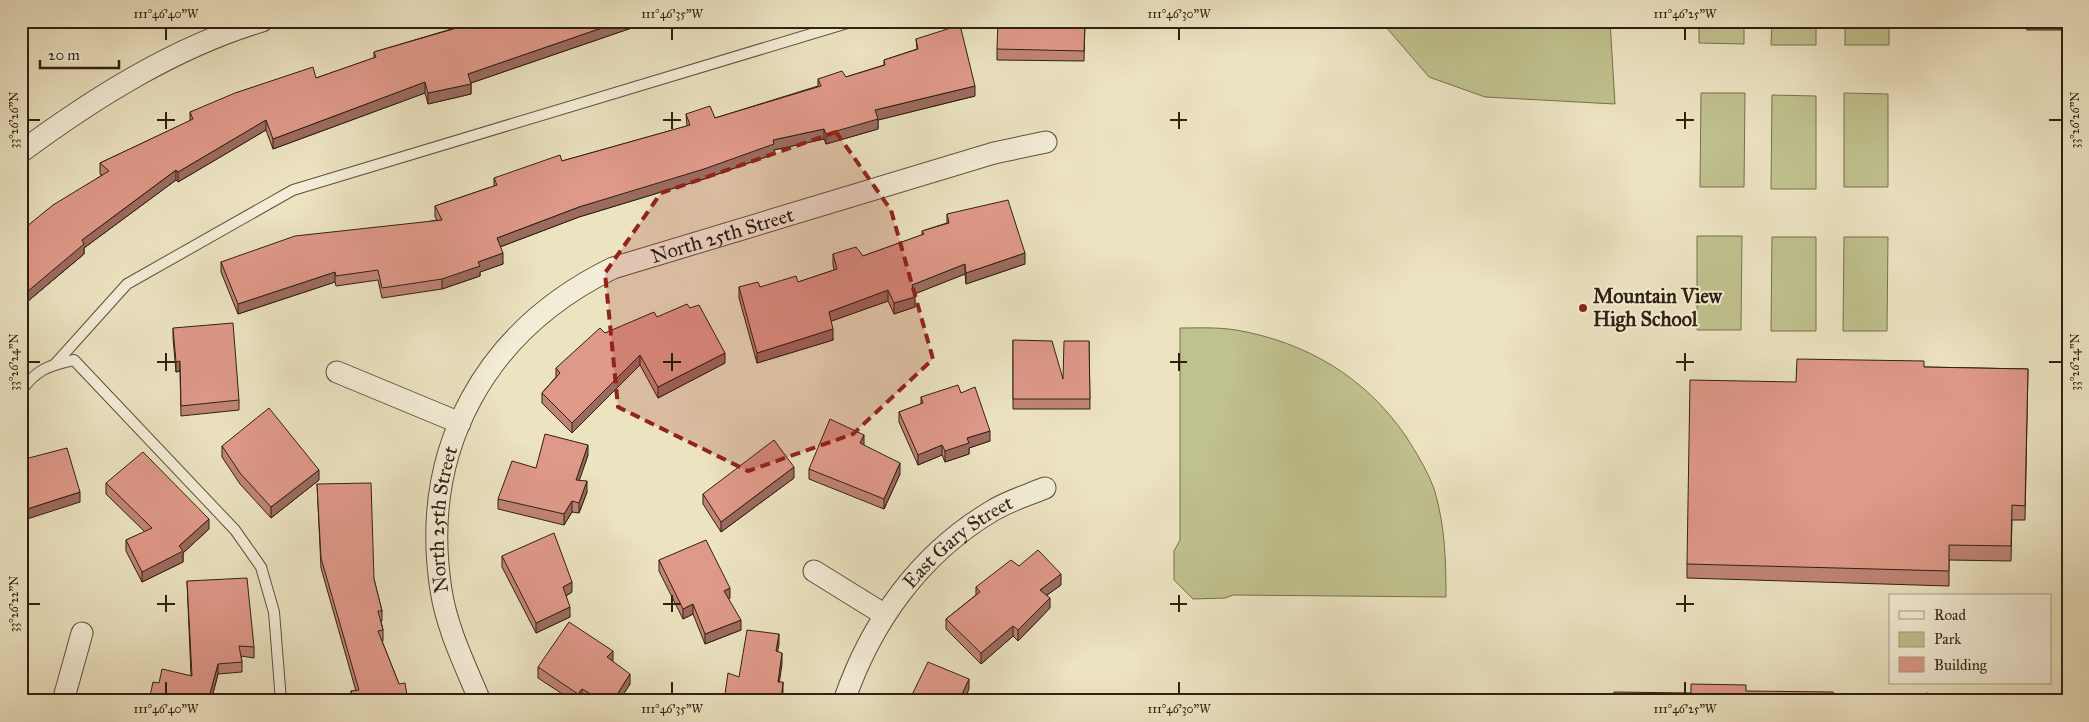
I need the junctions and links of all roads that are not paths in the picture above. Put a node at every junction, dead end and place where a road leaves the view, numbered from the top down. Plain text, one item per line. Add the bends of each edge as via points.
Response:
1 (262, 21) edge
2 (854, 21) edge
3 (1046, 142) dead end
4 (21, 152) edge
5 (55, 364) junction
6 (338, 372) dead end
7 (21, 391) edge
8 (460, 423) junction
9 (1045, 488) dead end
10 (814, 571) dead end
11 (885, 615) junction
12 (82, 633) dead end
13 (63, 701) edge
14 (281, 701) edge
15 (480, 701) edge
16 (844, 701) edge

1 - 4 street via 189,50 120,86
2 - 5 lane via 293,190 128,284
3 - 8 street, North 25th Street via 994,153 614,268 586,281 534,318 511,341 485,375
5 - 7 lane via 32,376
5 - 14 lane via 74,360 235,530 260,567 274,612
6 - 8 street, North 25th Street
8 - 15 street, North 25th Street via 448,454 441,487 438,558 449,624
9 - 11 street, East Gary Street via 993,510 968,528 926,564
10 - 11 street
11 - 16 street, East Gary Street via 861,657
12 - 13 street

